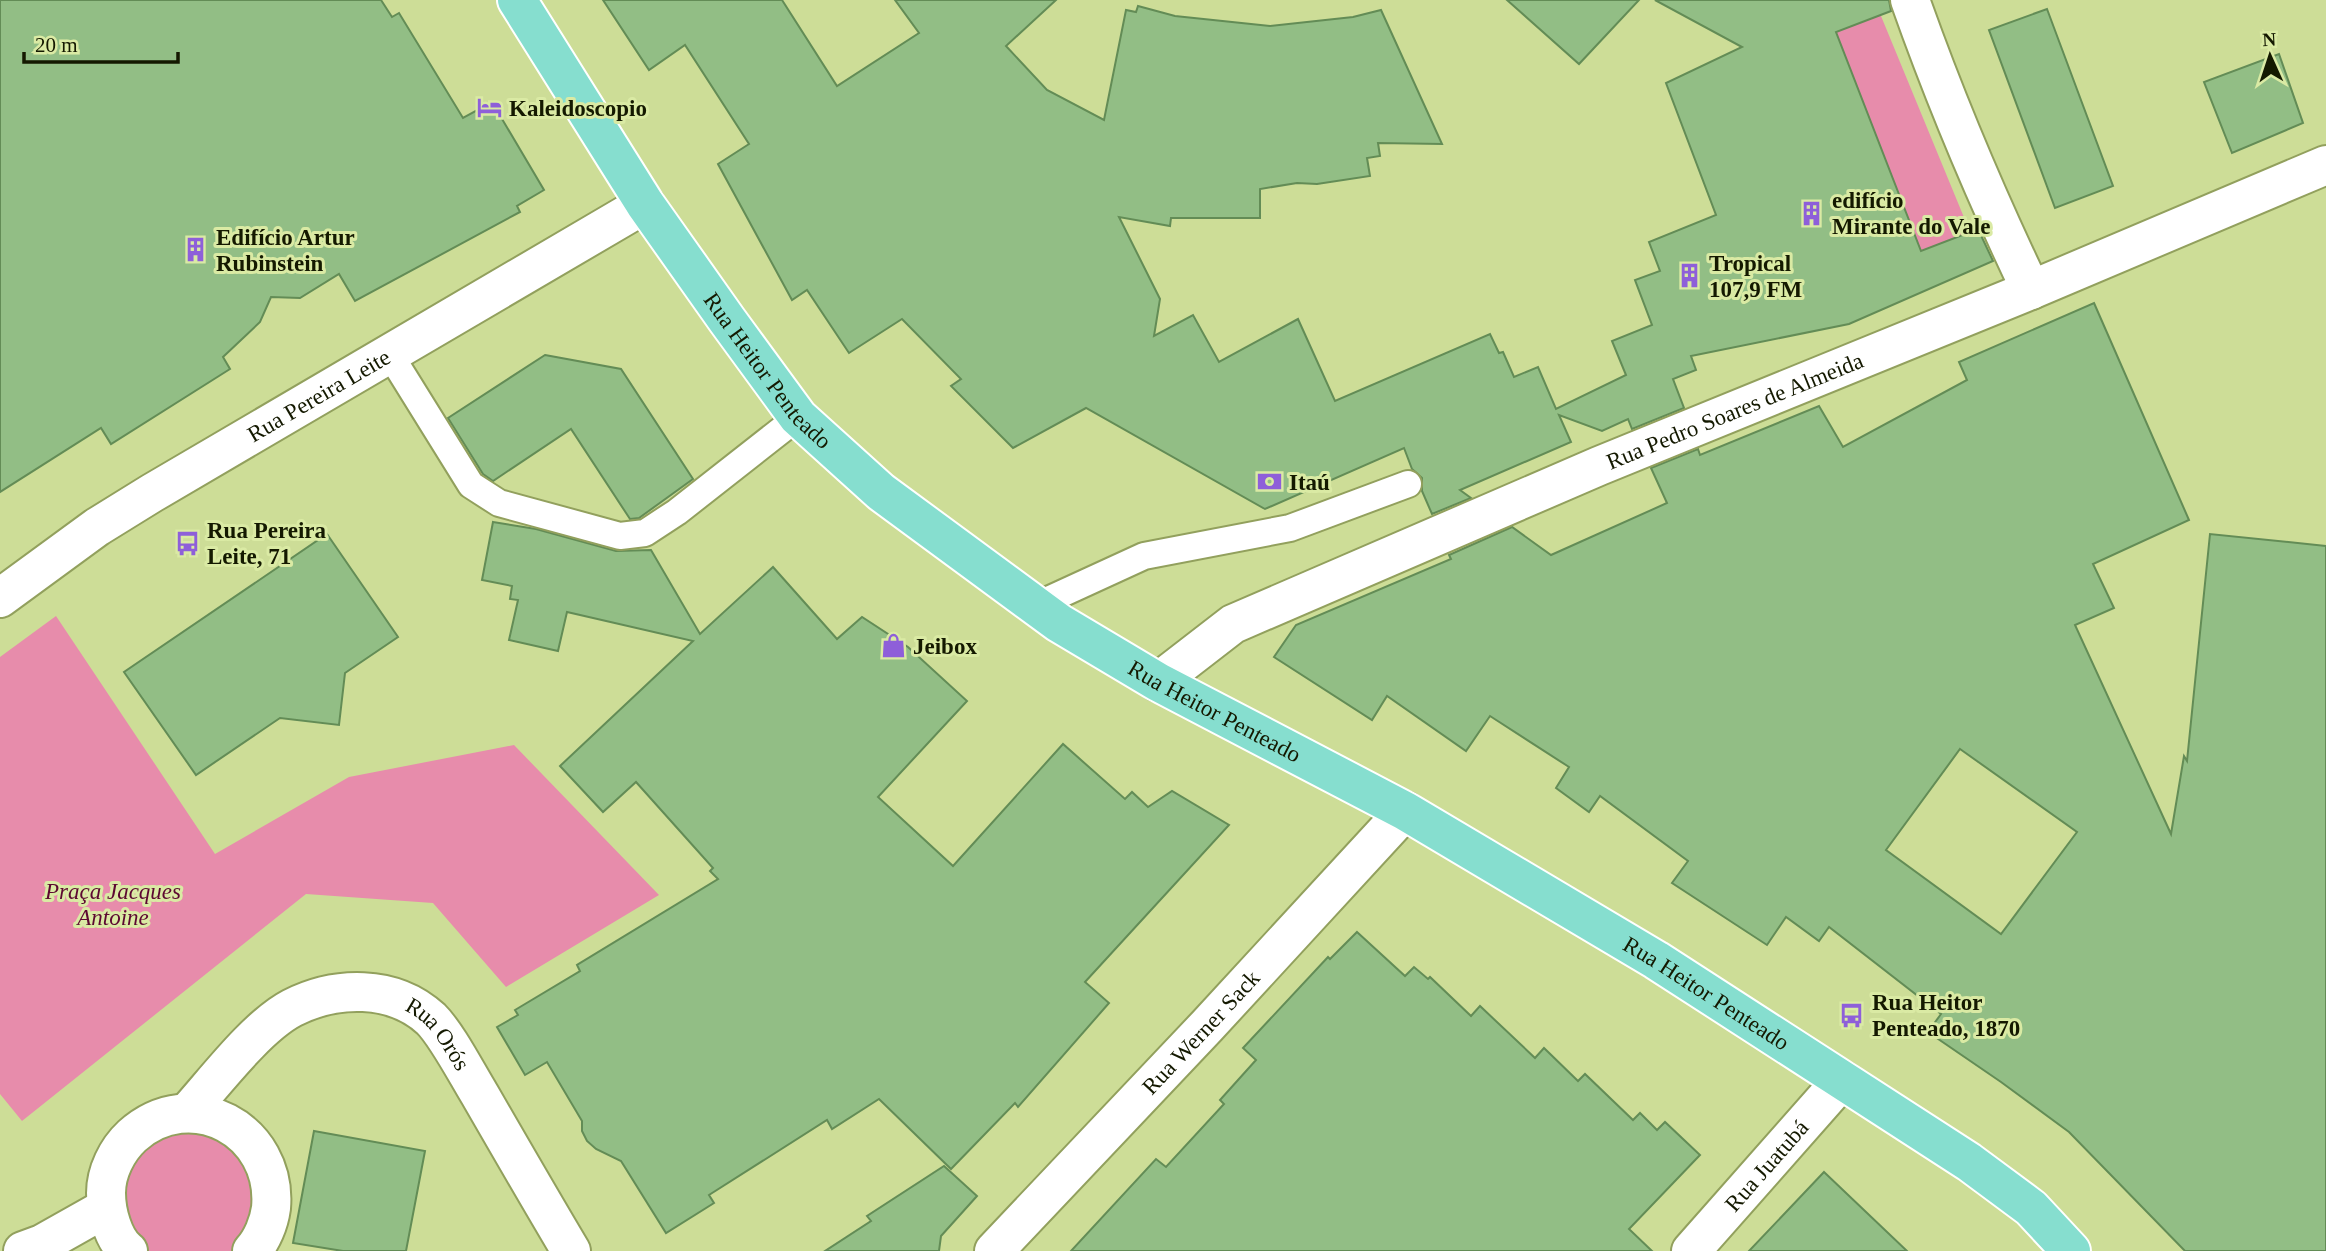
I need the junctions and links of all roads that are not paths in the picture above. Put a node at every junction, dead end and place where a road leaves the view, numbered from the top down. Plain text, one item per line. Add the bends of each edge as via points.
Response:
1 (517, 0) edge
2 (1910, 0) edge
3 (2326, 165) edge
4 (646, 204) junction
5 (2031, 290) junction
6 (389, 354) junction
7 (798, 417) junction
8 (1408, 484) dead end
9 (0, 598) edge
10 (1035, 606) junction
11 (1158, 682) junction
12 (1405, 811) junction
13 (227, 1069) junction
14 (1842, 1080) junction
15 (187, 1113) junction
16 (242, 1132) junction
17 (106, 1208) junction
18 (33, 1248) edge
19 (125, 1249) edge
20 (252, 1251) edge
21 (571, 1251) edge
22 (994, 1251) edge
23 (1691, 1251) edge
24 (2071, 1251) edge

1 - 4 main road, Rua Heitor Penteado
2 - 5 street via 1978,174
3 - 5 street, Rua Pedro Soares de Almeida
4 - 6 street, Rua Pereira Leite
4 - 7 main road, Rua Heitor Penteado
5 - 11 street, Rua Pedro Soares de Almeida via 1599,466 1233,624
6 - 7 lane via 471,485 499,503 620,536 645,533 666,519
6 - 9 street, Rua Pereira Leite via 97,527
7 - 10 main road, Rua Heitor Penteado via 881,492
8 - 10 lane via 1290,528 1144,556
10 - 11 main road, Rua Heitor Penteado
11 - 12 main road, Rua Heitor Penteado
12 - 14 main road, Rua Heitor Penteado via 1656,960
12 - 22 street, Rua Werner Sack
13 - 15 street, Rua Orós
13 - 16 street
13 - 21 street, Rua Orós via 254,1037 290,1009 330,993 368,991 407,1003 431,1020 457,1058
14 - 23 street, Rua Juatubá
14 - 24 main road, Rua Heitor Penteado via 2031,1208
15 - 16 street via 216,1118
15 - 17 street via 142,1127 125,1143 106,1185
16 - 20 street via 263,1158 273,1188 270,1221
17 - 18 street
17 - 19 street
18 - 19 street

